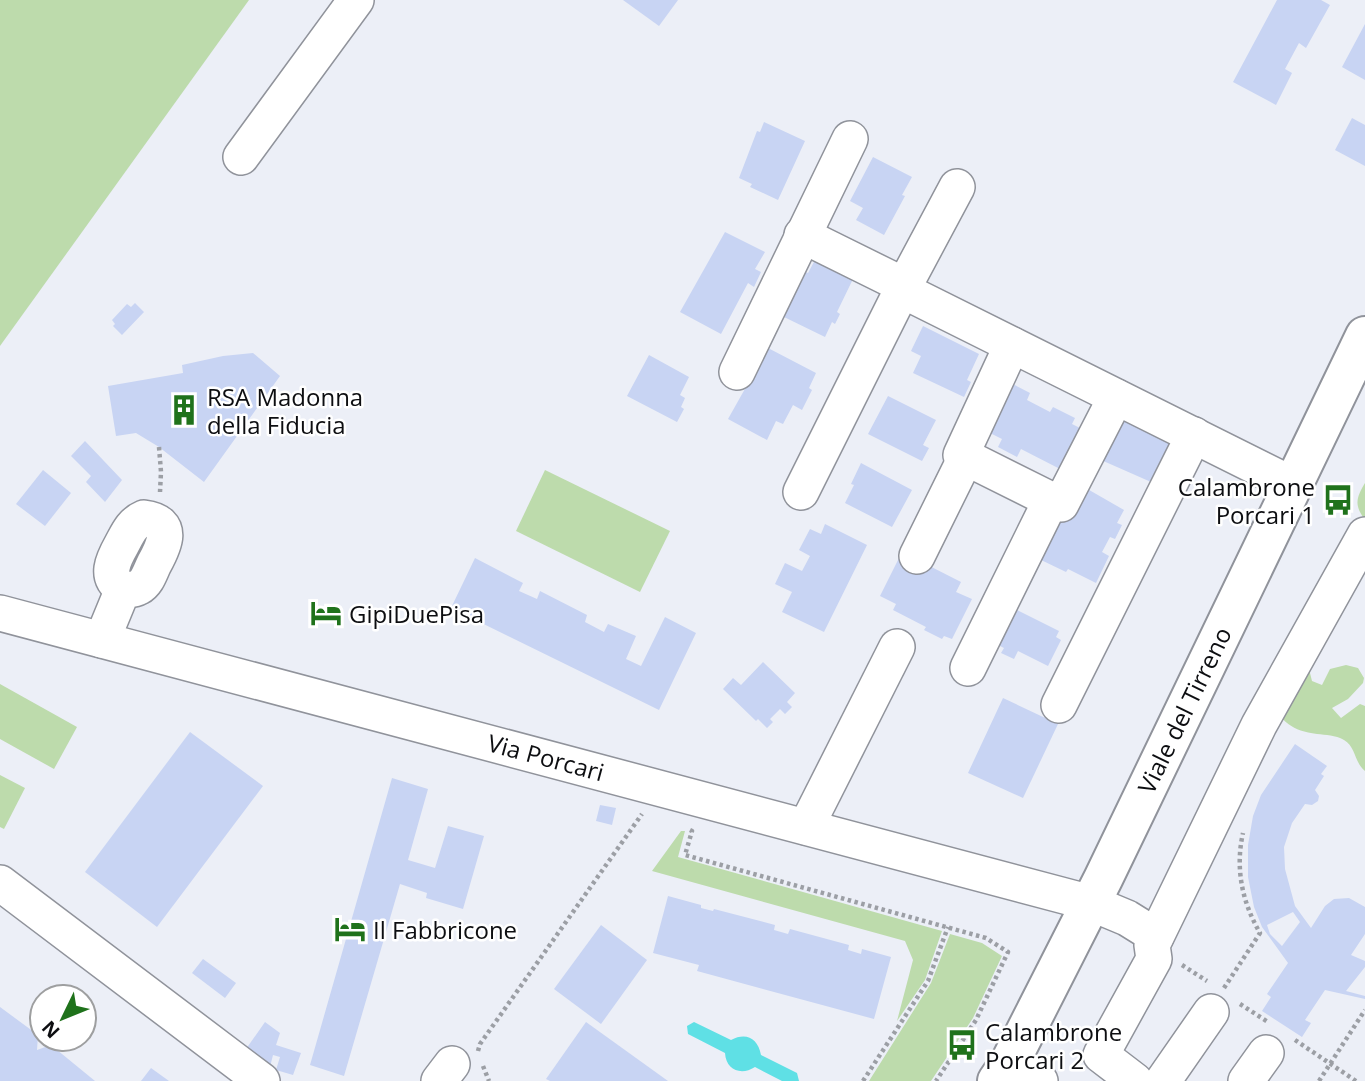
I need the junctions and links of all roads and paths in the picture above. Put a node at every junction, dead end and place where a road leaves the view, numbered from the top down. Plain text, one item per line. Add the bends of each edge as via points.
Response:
1 (356, 0) edge
2 (850, 139) dead end
3 (241, 157) dead end
4 (957, 187) dead end
5 (802, 235) junction
6 (902, 290) junction
7 (1364, 339) edge
8 (1012, 345) junction
9 (737, 372) dead end
10 (1116, 397) junction
11 (1194, 435) junction
12 (159, 447) dead end
13 (966, 457) junction
14 (161, 472) dead end
15 (801, 492) dead end
16 (1317, 493) junction
17 (1051, 500) junction
18 (1365, 535) edge
19 (917, 556) dead end
20 (123, 589) dead end
21 (0, 613) edge
22 (102, 640) junction
23 (897, 647) dead end
24 (968, 668) dead end
25 (1059, 705) dead end
26 (661, 787) junction
27 (806, 827) junction
28 (682, 828) dead end
29 (1244, 829) dead end
30 (0, 883) edge
31 (1091, 903) junction
32 (948, 927) junction
33 (1154, 940) junction
34 (1219, 997) junction
35 (1365, 1010) edge
36 (1275, 1038) junction
37 (1330, 1063) junction
38 (1016, 1074) edge
39 (262, 1081) edge
40 (489, 1081) edge
41 (863, 1081) edge
42 (936, 1081) edge
43 (1135, 1081) edge
44 (1163, 1081) edge
45 (1246, 1081) edge
46 (1319, 1081) edge
47 (1356, 1081) edge

1 - 3 street
2 - 5 street
4 - 6 street
5 - 6 street via 891,279
5 - 9 street
6 - 8 street
6 - 15 street
7 - 16 main road, Viale del Tirreno
8 - 10 street
8 - 13 street via 961,455
10 - 11 street
10 - 17 street via 1061,504
11 - 16 street
11 - 25 street
12 - 14 path
13 - 17 street
13 - 19 street
16 - 31 main road, Viale del Tirreno
17 - 24 street
18 - 33 street via 1259,725
20 - 22 street
21 - 22 street, Via Porcari
22 - 26 street, Via Porcari
23 - 27 street
26 - 27 street, Via Porcari
26 - 40 path via 480,1044 478,1053
27 - 31 street, Via Porcari
28 - 32 path via 692,831 685,855
29 - 34 path via 1241,879 1249,915 1260,933
30 - 39 street
31 - 33 street, Via Porcari via 1127,918
31 - 38 main road, Viale del Tirreno
32 - 41 path via 928,981
32 - 42 path via 986,937 1008,953 976,1020
33 - 34 path
33 - 43 street via 1154,959 1101,1055
34 - 36 path
34 - 44 street
35 - 37 path
36 - 37 path
36 - 45 street
37 - 46 path
37 - 47 path

